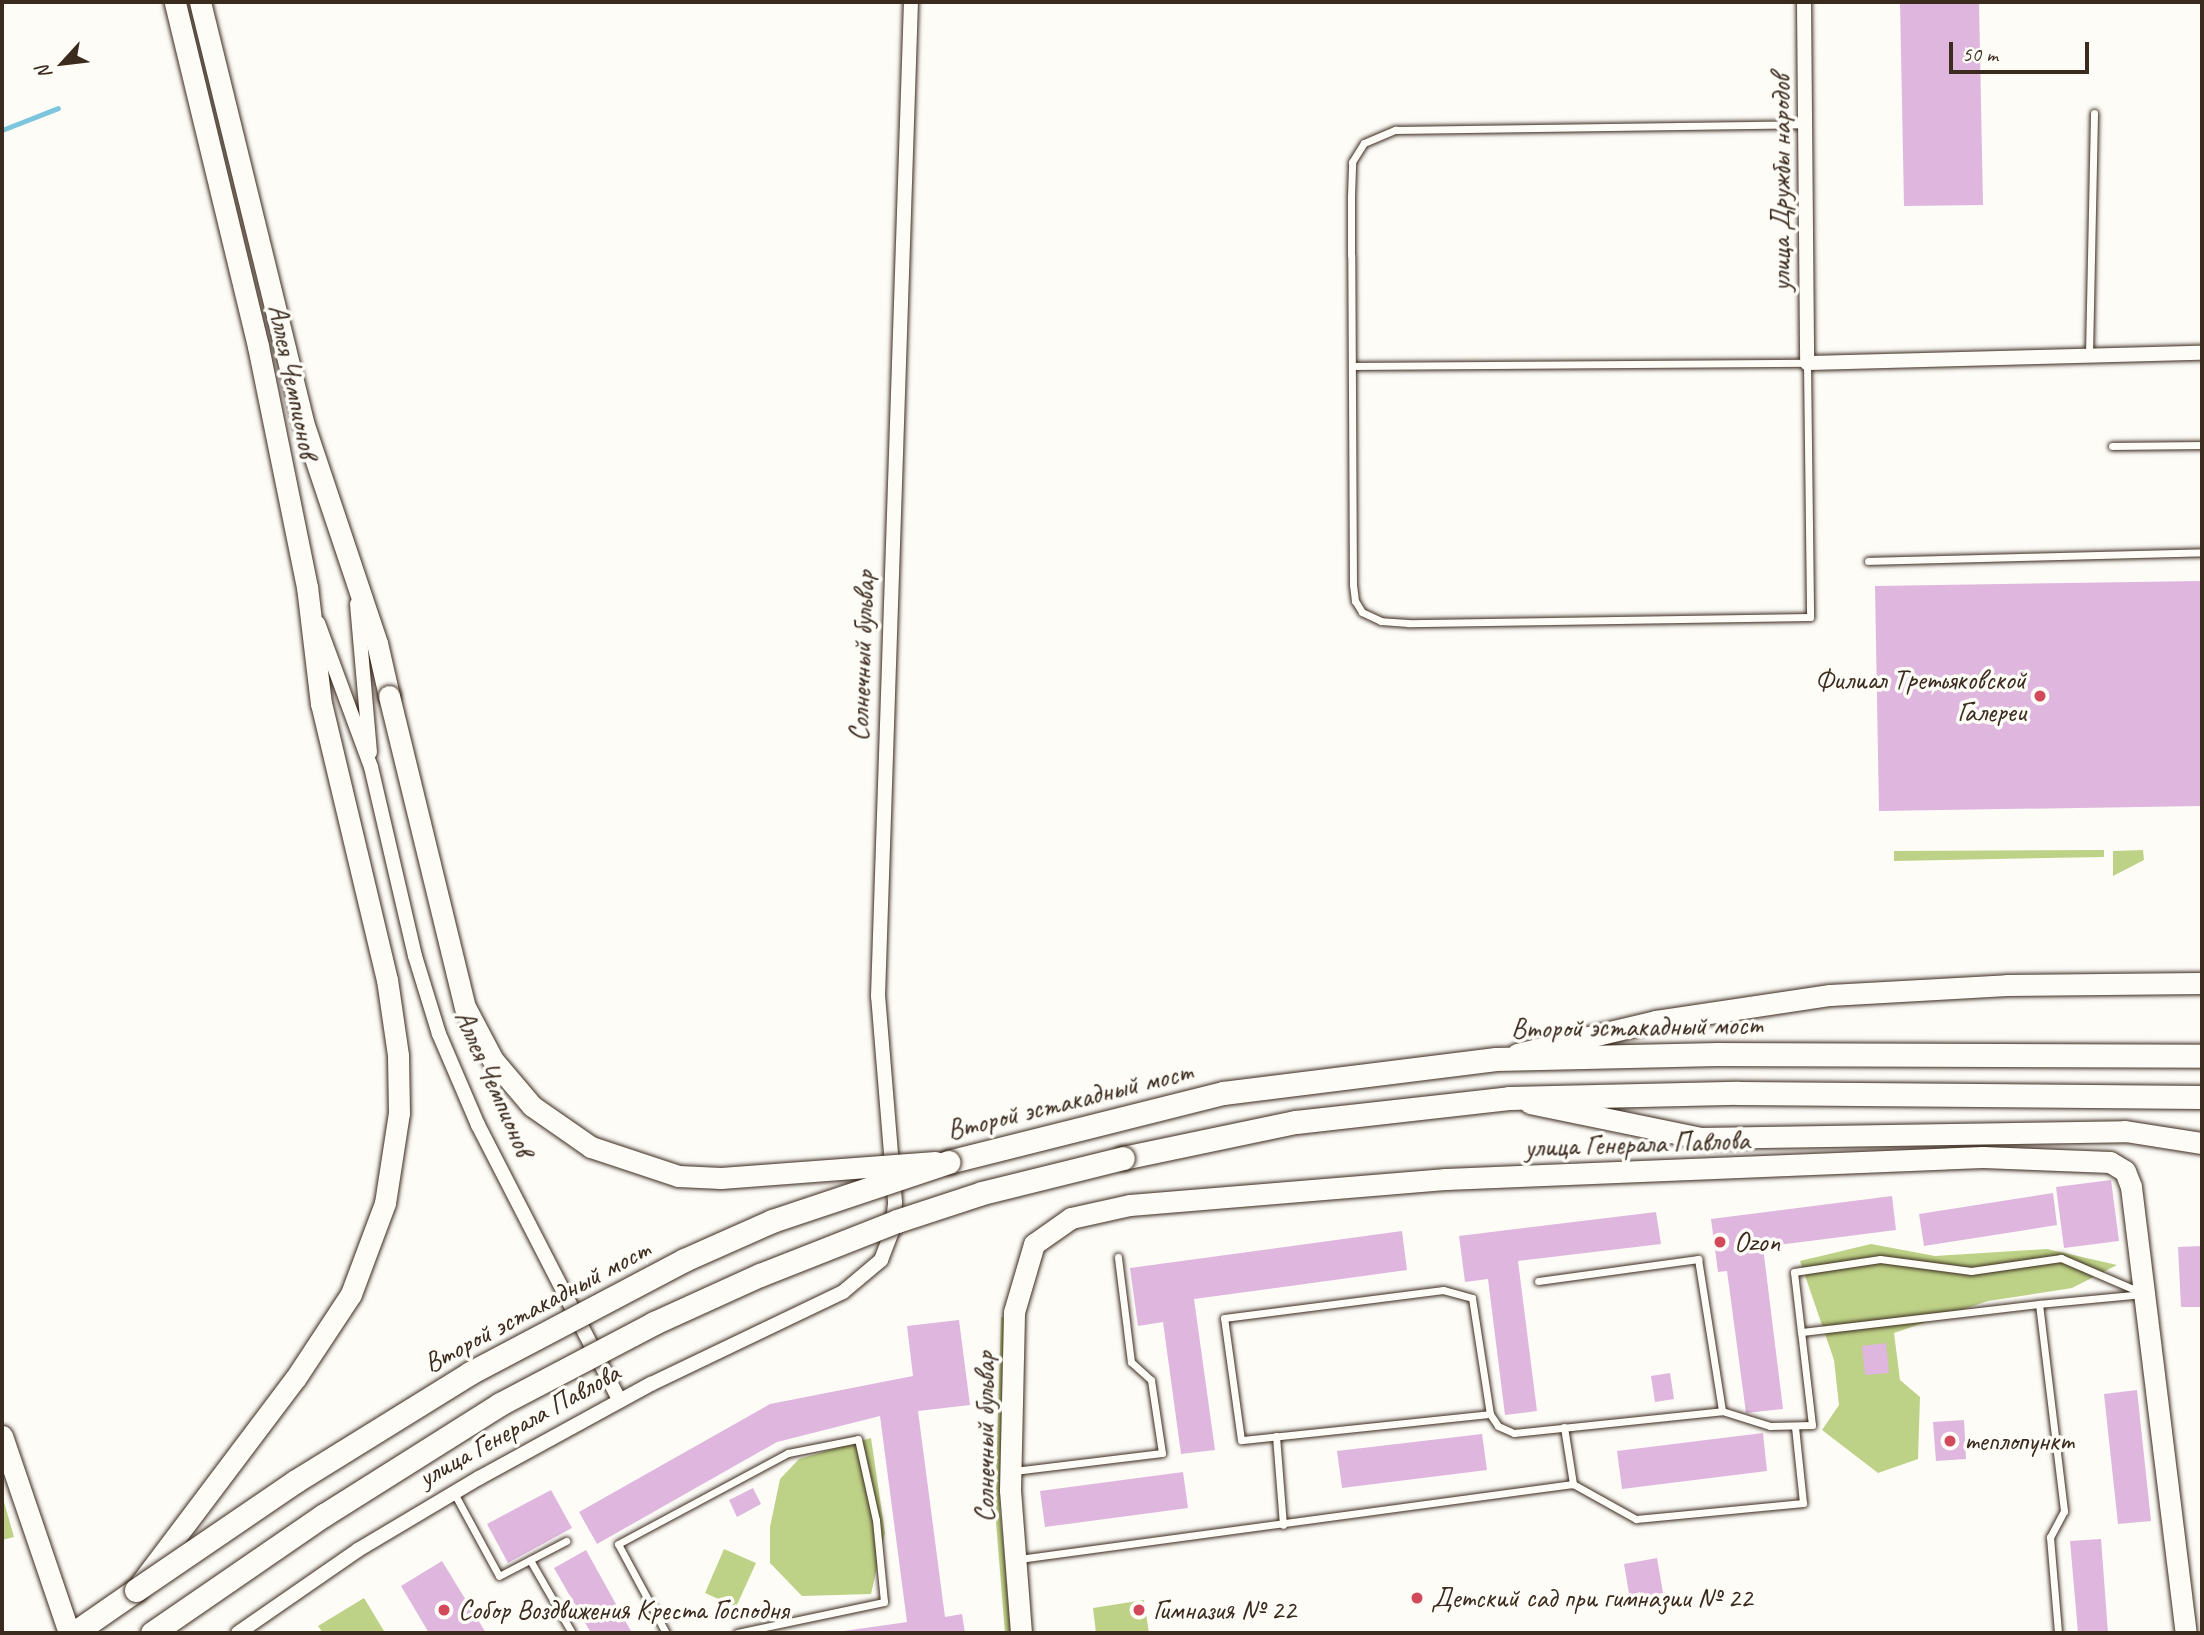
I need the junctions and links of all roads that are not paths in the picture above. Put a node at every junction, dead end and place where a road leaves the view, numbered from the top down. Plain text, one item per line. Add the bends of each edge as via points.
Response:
1 (175, 2) edge
2 (200, 2) edge
3 (911, 2) edge
4 (1804, 2) edge
5 (2094, 113) dead end
6 (1805, 124) junction
7 (2089, 353) junction
8 (2202, 353) edge
9 (1807, 363) junction
10 (1352, 366) junction
11 (2202, 445) edge
12 (2112, 446) dead end
13 (2202, 552) edge
14 (1868, 561) dead end
15 (355, 579) junction
16 (307, 587) junction
17 (371, 767) junction
18 (2202, 983) edge
19 (2202, 1056) edge
20 (1496, 1059) junction
21 (2202, 1097) edge
22 (1509, 1098) junction
23 (2202, 1143) edge
24 (948, 1162) junction
25 (1034, 1244) joint
26 (1118, 1257) dead end
27 (1538, 1281) dead end
28 (843, 1292) joint
29 (2143, 1294) junction
30 (2039, 1304) junction
31 (1801, 1332) junction
32 (620, 1401) junction
33 (1722, 1411) junction
34 (1490, 1414) junction
35 (1564, 1427) junction
36 (1796, 1427) junction
37 (2, 1436) edge
38 (1276, 1436) junction
39 (1010, 1471) junction
40 (1573, 1484) junction
41 (454, 1493) junction
42 (1283, 1525) junction
43 (566, 1541) dead end
44 (530, 1560) junction
45 (1014, 1560) junction
46 (136, 1590) junction
47 (69, 1633) edge
48 (74, 1633) edge
49 (152, 1633) edge
50 (238, 1633) edge
51 (572, 1633) edge
52 (666, 1633) edge
53 (737, 1633) edge
54 (1021, 1633) edge
55 (2058, 1633) edge
56 (2186, 1633) edge

1 - 16 main road, Аллея Чемпионов via 261,359
2 - 15 main road, Аллея Чемпионов via 303,422
3 - 28 street, Солнечный бульвар via 878,996 895,1202 892,1232 881,1260
4 - 6 street, улица Дружбы народов
5 - 7 lane
6 - 9 street, улица Дружбы народов
6 - 10 lane via 1395,130 1377,134 1364,143 1352,162
7 - 8 street
7 - 9 street
9 - 10 lane
9 - 10 lane via 1810,617 1408,623 1381,621 1362,612 1354,601
11 - 12 lane
13 - 14 lane
15 - 17 street, Аллея Чемпионов
15 - 24 main road, bridge via 377,643 465,1007 493,1060 532,1106 590,1147 678,1176 721,1178
16 - 17 street, Аллея Чемпионов
16 - 46 main road via 321,704 396,1030 399,1112 392,1174 370,1252 329,1332
17 - 32 street, Аллея Чемпионов via 415,956 439,1034 478,1125
18 - 20 main road via 2007,985 1785,1000 1606,1031
19 - 20 main road, Второй эстакадный мост via 1718,1054
20 - 24 main road, Второй эстакадный мост via 1223,1093
21 - 22 main road via 1724,1093
22 - 23 main road via 1700,1138 2125,1131
22 - 49 main road, bridge via 1401,1107 1180,1144 982,1193 841,1242 653,1323 500,1404 324,1515
24 - 46 main road, Второй эстакадный мост, bridge via 846,1193 684,1260 470,1373 296,1481
25 - 29 main road, улица Генерала Павлова via 1071,1217 1130,1205 1432,1181 1983,1157 2110,1162 2125,1171 2131,1187
25 - 39 main road, Солнечный бульвар via 1014,1312
26 - 39 lane via 1131,1362 1151,1380 1163,1453
27 - 33 lane via 1698,1259
28 - 32 street, улица Генерала Павлова
29 - 30 lane
29 - 31 lane via 2062,1258 1971,1271 1880,1259 1794,1272
29 - 56 main road, улица Генерала Павлова
30 - 31 lane
30 - 55 lane via 2064,1511 2050,1537
31 - 36 lane via 1812,1425
32 - 41 street, улица Генерала Павлова
33 - 35 lane
33 - 36 lane via 1744,1420
34 - 35 lane via 1498,1426 1514,1433
34 - 38 lane
34 - 38 lane via 1472,1298 1443,1290 1223,1318 1241,1440
35 - 40 lane
36 - 40 lane via 1803,1503 1636,1519
37 - 47 main road
38 - 42 lane
39 - 45 main road, Солнечный бульвар
40 - 42 lane
41 - 44 lane via 499,1576
41 - 50 street, улица Генерала Павлова via 358,1550
42 - 45 lane
43 - 44 lane
44 - 51 lane
45 - 54 main road, Солнечный бульвар
46 - 48 main road, Второй эстакадный мост
52 - 53 lane via 618,1544 789,1453 858,1439 876,1520 884,1602

